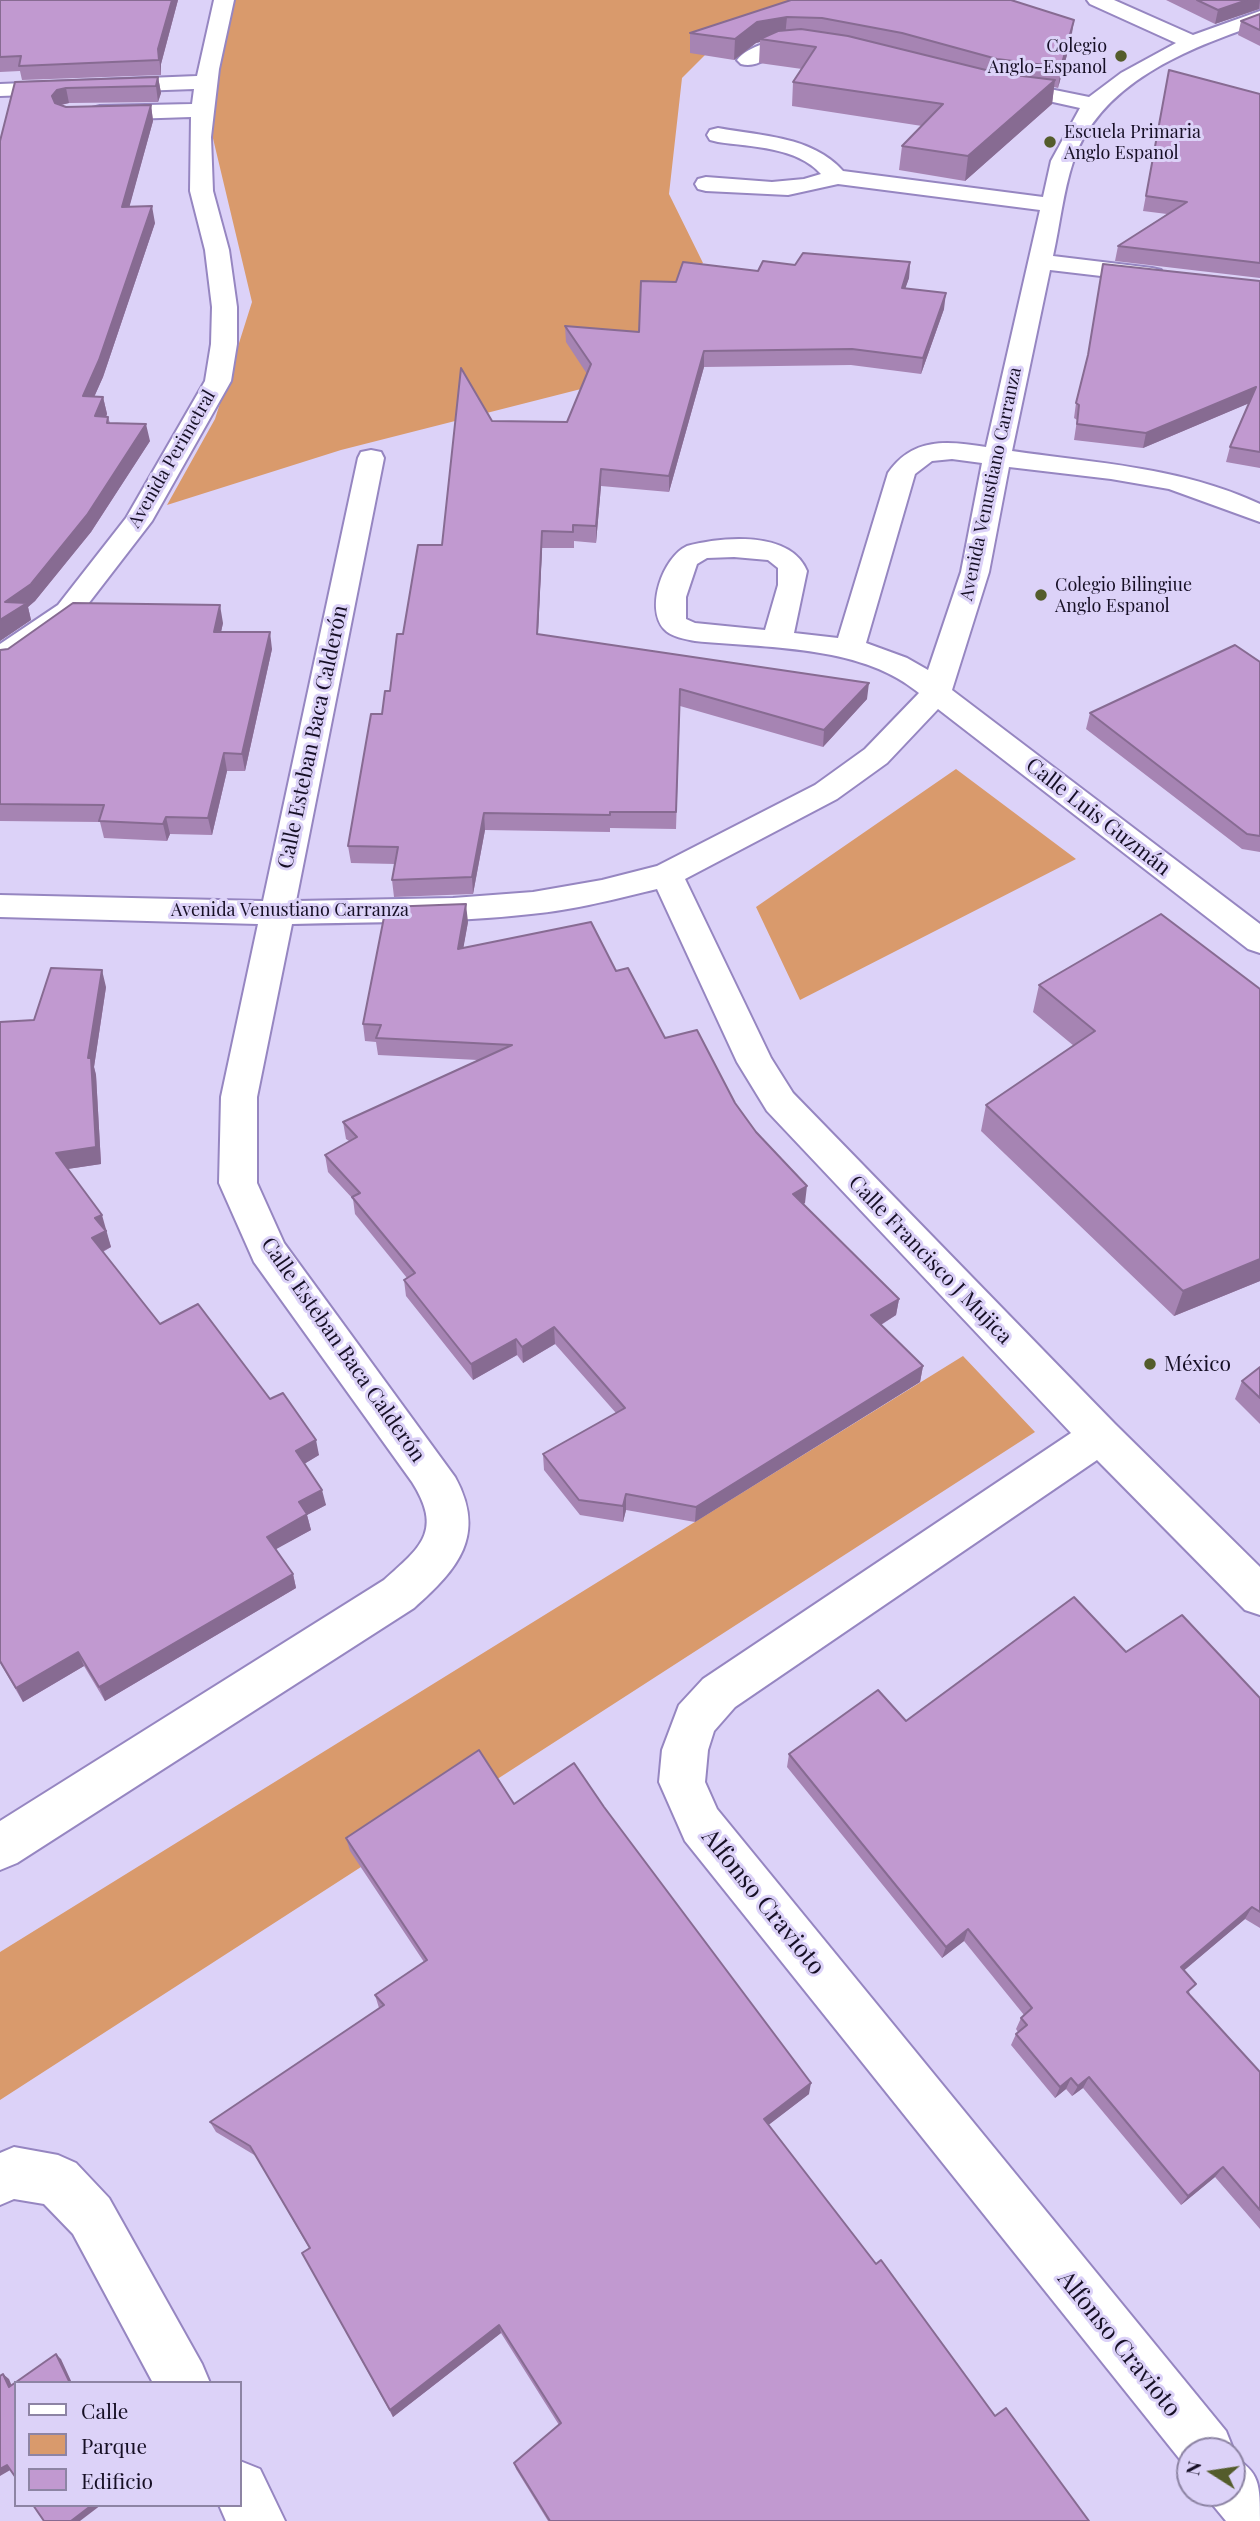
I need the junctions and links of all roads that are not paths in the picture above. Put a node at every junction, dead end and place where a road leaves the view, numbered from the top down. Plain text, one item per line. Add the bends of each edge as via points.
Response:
1 (224, 0) edge
2 (1097, 0) edge
3 (1260, 17) edge
4 (1194, 43) junction
5 (836, 50) edge
6 (748, 60) edge
7 (987, 80) edge
8 (204, 82) junction
9 (0, 90) edge
10 (1094, 106) junction
11 (201, 110) junction
12 (80, 113) edge
13 (718, 135) dead end
14 (836, 177) junction
15 (706, 184) dead end
16 (1053, 205) junction
17 (1040, 262) junction
18 (1172, 277) edge
19 (996, 457) junction
20 (371, 458) dead end
21 (1260, 514) edge
22 (777, 640) junction
23 (849, 648) junction
24 (0, 658) edge
25 (936, 693) junction
26 (667, 875) junction
27 (0, 906) edge
28 (277, 913) junction
29 (1260, 941) edge
30 (1100, 1436) junction
31 (1260, 1596) edge
32 (0, 1847) edge
33 (0, 2179) edge
34 (182, 2381) edge
35 (1195, 2437) edge
36 (242, 2493) edge
37 (1246, 2500) edge
38 (1260, 2518) edge
39 (257, 2521) edge

1 - 8 street, Avenida Perimetral
2 - 4 street
3 - 4 street, Avenida Venustiano Carranza
4 - 10 street, Avenida Venustiano Carranza via 1156,72
5 - 6 street via 784,44
7 - 10 street
8 - 9 street
8 - 11 street, Avenida Perimetral
10 - 16 street, Avenida Venustiano Carranza via 1062,161
11 - 12 street
11 - 24 street, Avenida Perimetral via 201,188 225,286 224,357 218,381 138,521 76,601
13 - 14 street via 816,156
14 - 15 street via 813,187 789,190
14 - 16 street
16 - 17 street, Avenida Venustiano Carranza
17 - 18 street
17 - 19 street, Avenida Venustiano Carranza
19 - 21 street via 1184,484 1230,498
19 - 23 street via 932,452 912,460 902,473
19 - 25 street, Avenida Venustiano Carranza via 975,572
20 - 28 street, Calle Esteban Baca Calderón
22 - 22 street via 677,627 669,607 682,564 691,554 722,548 779,555 789,562 793,573
22 - 23 street, Calle Luis Guzmán
23 - 25 street, Calle Luis Guzmán via 901,665
25 - 26 street, Avenida Venustiano Carranza via 876,756 826,792
25 - 29 street, Calle Luis Guzmán
26 - 28 street, Avenida Venustiano Carranza via 533,903
26 - 30 street, Calle Francisco J Mujica via 755,1062 780,1102
27 - 28 street, Avenida Venustiano Carranza
28 - 32 street, Calle Esteban Baca Calderón via 239,1097 238,1183 268,1251 427,1469 446,1503 448,1534 431,1565 399,1594
30 - 31 street, Calle Francisco J Mujica
30 - 35 street, Alfonso Cravioto via 719,1693 695,1720 685,1750 682,1782 701,1825
33 - 34 street via 14,2174 58,2181 91,2216
36 - 39 street
37 - 38 street

